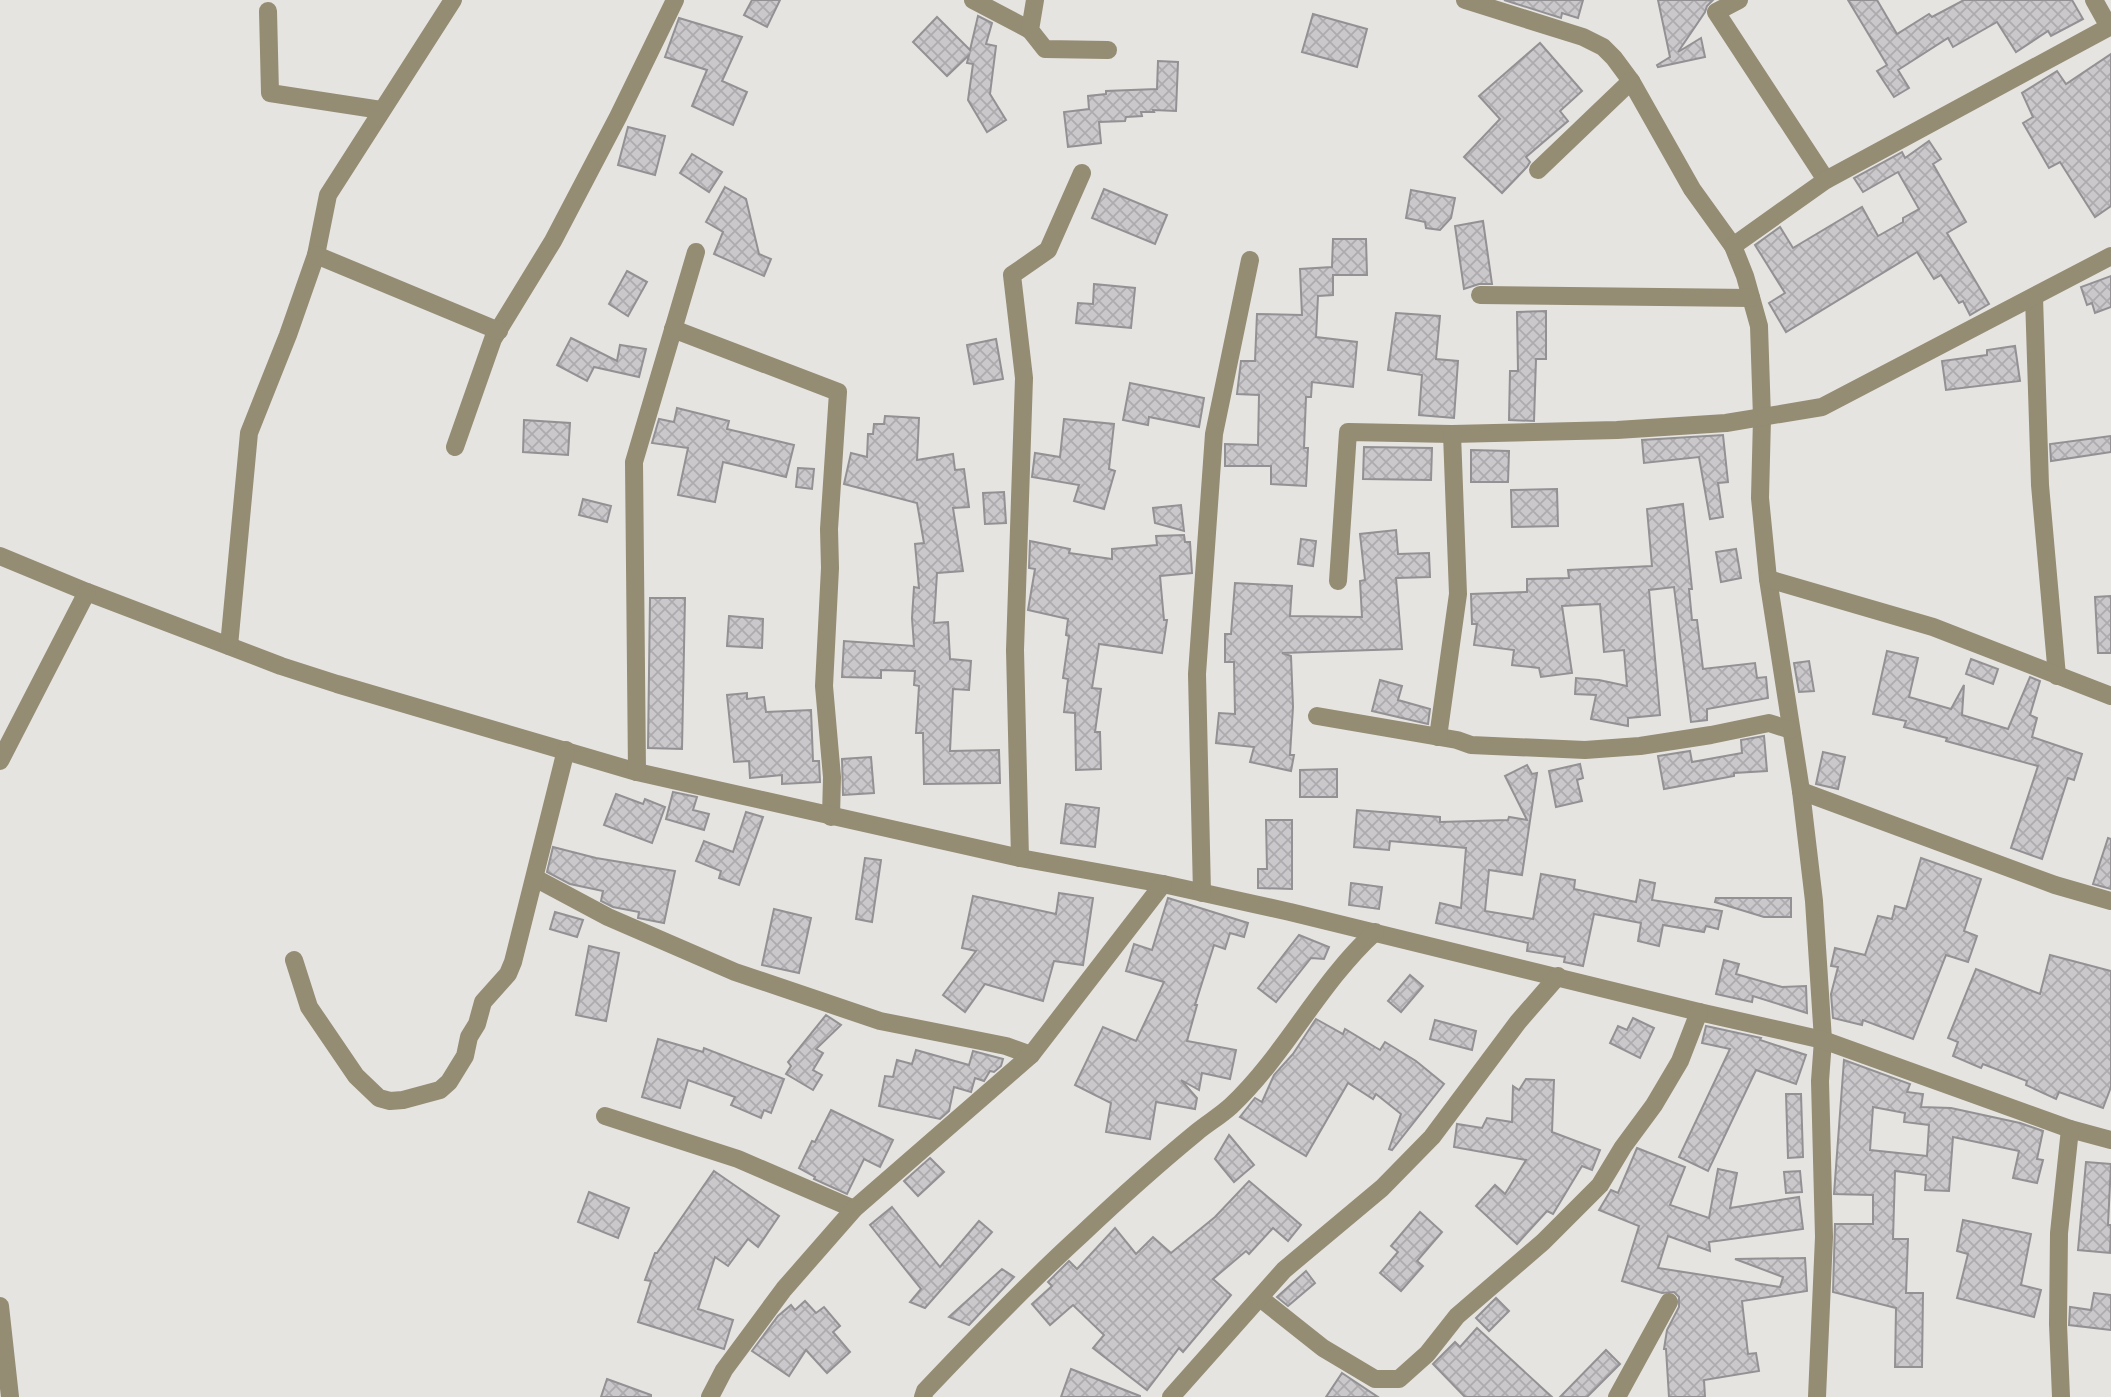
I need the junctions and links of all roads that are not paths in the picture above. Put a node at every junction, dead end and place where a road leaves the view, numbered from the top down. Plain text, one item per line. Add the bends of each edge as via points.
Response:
1 (453, 0) edge
2 (675, 0) edge
3 (973, 0) edge
4 (1035, 0) edge
5 (1465, 0) edge
6 (1739, 0) edge
7 (2094, 0) edge
8 (268, 11) dead end
9 (2110, 27) edge
10 (1030, 30) junction
11 (1108, 50) dead end
12 (1631, 81) junction
13 (381, 110) junction
14 (1538, 170) dead end
15 (1082, 173) dead end
16 (1826, 180) junction
17 (1732, 246) junction
18 (696, 252) dead end
19 (316, 255) junction
20 (2111, 256) edge
21 (1250, 260) dead end
22 (1479, 295) dead end
23 (2034, 297) junction
24 (1752, 298) junction
25 (673, 329) junction
26 (499, 331) junction
27 (1762, 418) junction
28 (1452, 434) junction
29 (455, 447) dead end
30 (0, 556) edge
31 (1768, 579) junction
32 (1338, 581) dead end
33 (87, 592) junction
34 (229, 646) junction
35 (2057, 676) junction
36 (2111, 696) edge
37 (1788, 708) junction
38 (1317, 716) dead end
39 (1769, 723) junction
40 (1791, 730) junction
41 (1438, 737) junction
42 (566, 750) junction
43 (0, 761) edge
44 (638, 772) junction
45 (1801, 791) junction
46 (831, 817) junction
47 (1020, 858) junction
48 (535, 878) junction
49 (1164, 884) junction
50 (1202, 893) junction
51 (2111, 901) edge
52 (1375, 932) junction
53 (295, 960) dead end
54 (1558, 976) junction
55 (1699, 1012) junction
56 (1823, 1040) junction
57 (1031, 1055) junction
58 (605, 1116) dead end
59 (2070, 1129) junction
60 (2111, 1140) edge
61 (854, 1209) junction
62 (1260, 1298) junction
63 (1669, 1302) dead end
64 (0, 1306) edge
65 (10, 1397) edge
66 (710, 1397) edge
67 (923, 1397) edge
68 (1171, 1397) edge
69 (1617, 1397) edge
70 (1817, 1397) edge
71 (2061, 1397) edge

1 - 13 street
2 - 26 street via 553,241
3 - 10 street
4 - 10 street
5 - 12 street via 1583,37 1603,47
6 - 16 street via 1716,12
7 - 9 street
8 - 13 street via 270,93
9 - 16 street
10 - 11 street via 1045,49
12 - 14 street
12 - 17 street via 1692,189
13 - 19 street via 328,195
15 - 47 street via 1048,250 1012,275 1024,378 1016,650
16 - 17 street
17 - 24 street
18 - 25 street
19 - 26 street
19 - 34 street via 249,433
20 - 23 street
21 - 50 street via 1214,434 1197,674
22 - 24 street
23 - 27 street via 1822,407
23 - 35 street via 2040,485
24 - 27 street via 1759,326
25 - 44 street via 634,462
25 - 46 street via 838,392 824,686
26 - 29 street
27 - 28 street via 1616,430
27 - 31 street via 1760,498
28 - 32 street via 1348,432
28 - 41 street via 1458,594
30 - 33 street
31 - 35 street via 1933,627
31 - 37 street
33 - 34 street
33 - 43 street
34 - 42 street via 337,684
35 - 36 street
37 - 39 street
37 - 40 street
38 - 41 street
39 - 40 street
39 - 41 street via 1652,745 1585,750 1471,745
40 - 45 street
42 - 44 street
42 - 48 street
44 - 46 street
45 - 51 street via 2055,885
45 - 56 street
46 - 47 street
47 - 49 street
48 - 53 street via 508,974 483,1002 465,1056 440,1090 390,1101 368,1089 309,1007
48 - 57 street via 608,917 735,972 880,1020
49 - 50 street
49 - 57 street
50 - 52 street
52 - 54 street
52 - 67 street via 1351,954 1259,1077 1229,1108 1054,1260
54 - 55 street
54 - 62 street via 1432,1137 1382,1188 1284,1270
55 - 56 street
55 - 62 street via 1680,1061 1600,1185 1543,1242 1457,1316 1427,1354 1399,1379 1375,1379 1323,1348
56 - 59 street
56 - 70 street via 1824,1237
57 - 61 street
58 - 61 street via 738,1159
59 - 60 street
59 - 71 street via 2059,1233
61 - 66 street via 784,1289 724,1370
62 - 68 street
63 - 69 street
64 - 65 street

